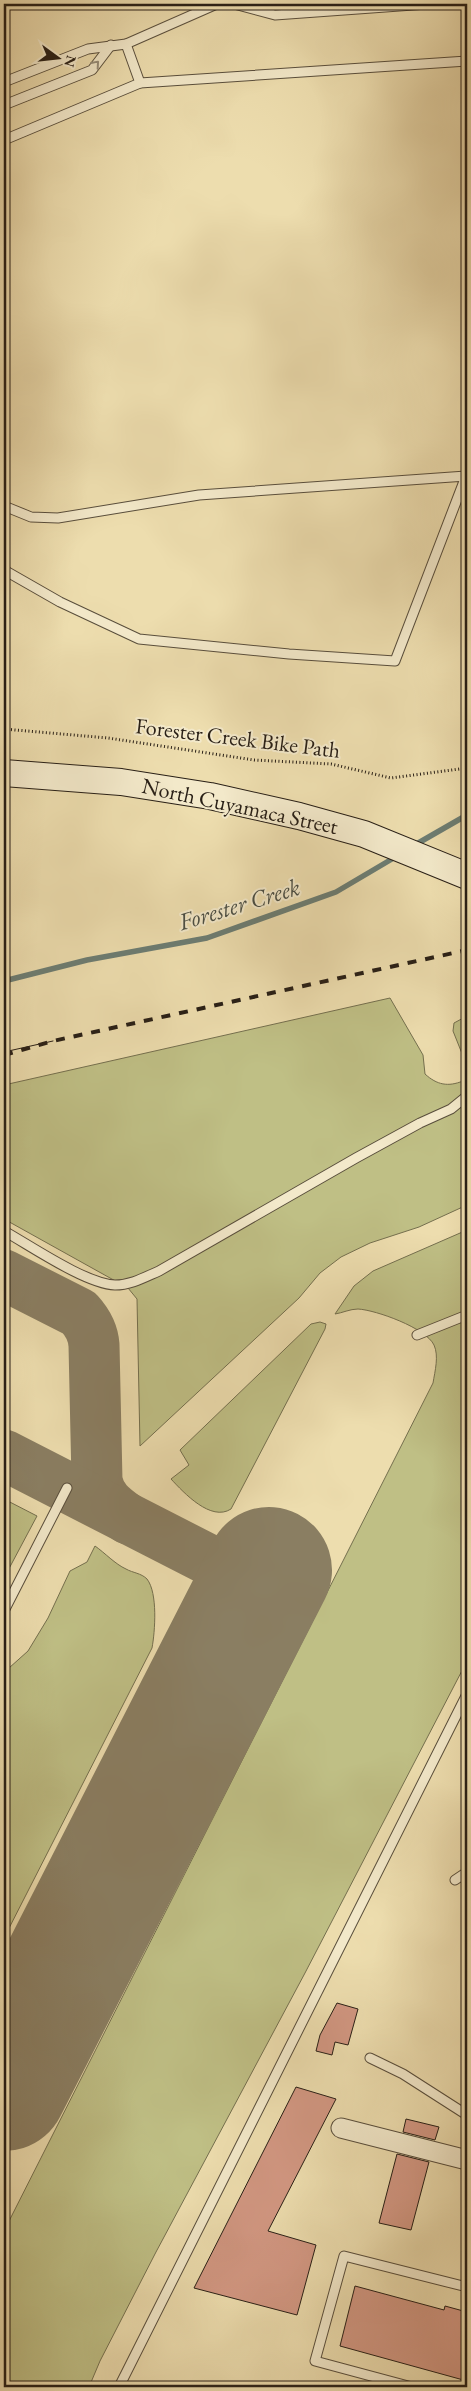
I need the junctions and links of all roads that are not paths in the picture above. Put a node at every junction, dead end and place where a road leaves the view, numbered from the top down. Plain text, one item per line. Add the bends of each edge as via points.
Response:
1 (217, 4) edge
2 (234, 4) edge
3 (427, 4) edge
4 (126, 44) junction
5 (111, 45) junction
6 (467, 61) edge
7 (4, 82) edge
8 (140, 83) junction
9 (4, 105) edge
10 (4, 140) edge
11 (467, 476) edge
12 (4, 506) edge
13 (4, 570) edge
14 (4, 774) edge
15 (460, 872) edge
16 (467, 1096) edge
17 (4, 1230) edge
18 (467, 1315) edge
19 (416, 1335) dead end
20 (67, 1488) dead end
21 (4, 1611) edge
22 (467, 1694) edge
23 (467, 1872) edge
24 (455, 1880) dead end
25 (370, 2058) dead end
26 (467, 2115) edge
27 (341, 2128) dead end
28 (467, 2160) edge
29 (467, 2287) edge
30 (119, 2387) edge
31 (412, 2387) edge

1 - 4 lane
2 - 3 lane via 275,15
4 - 5 lane
4 - 8 lane
5 - 7 lane via 88,49
9 -> 5 lane via 92,70
6 - 8 lane
8 - 10 lane
11 - 12 lane via 199,495 58,518 31,517
11 - 13 lane via 395,661 139,639 60,602
14 - 15 main road, North Cuyamaca Street via 120,782 201,794 364,834
16 - 17 lane via 451,1109 356,1158 160,1271 133,1283 110,1284 87,1277
18 - 19 lane
20 - 21 lane
22 - 30 lane
23 - 24 lane
25 - 26 lane via 403,2074
27 - 28 street
29 - 31 lane via 344,2256 315,2361

